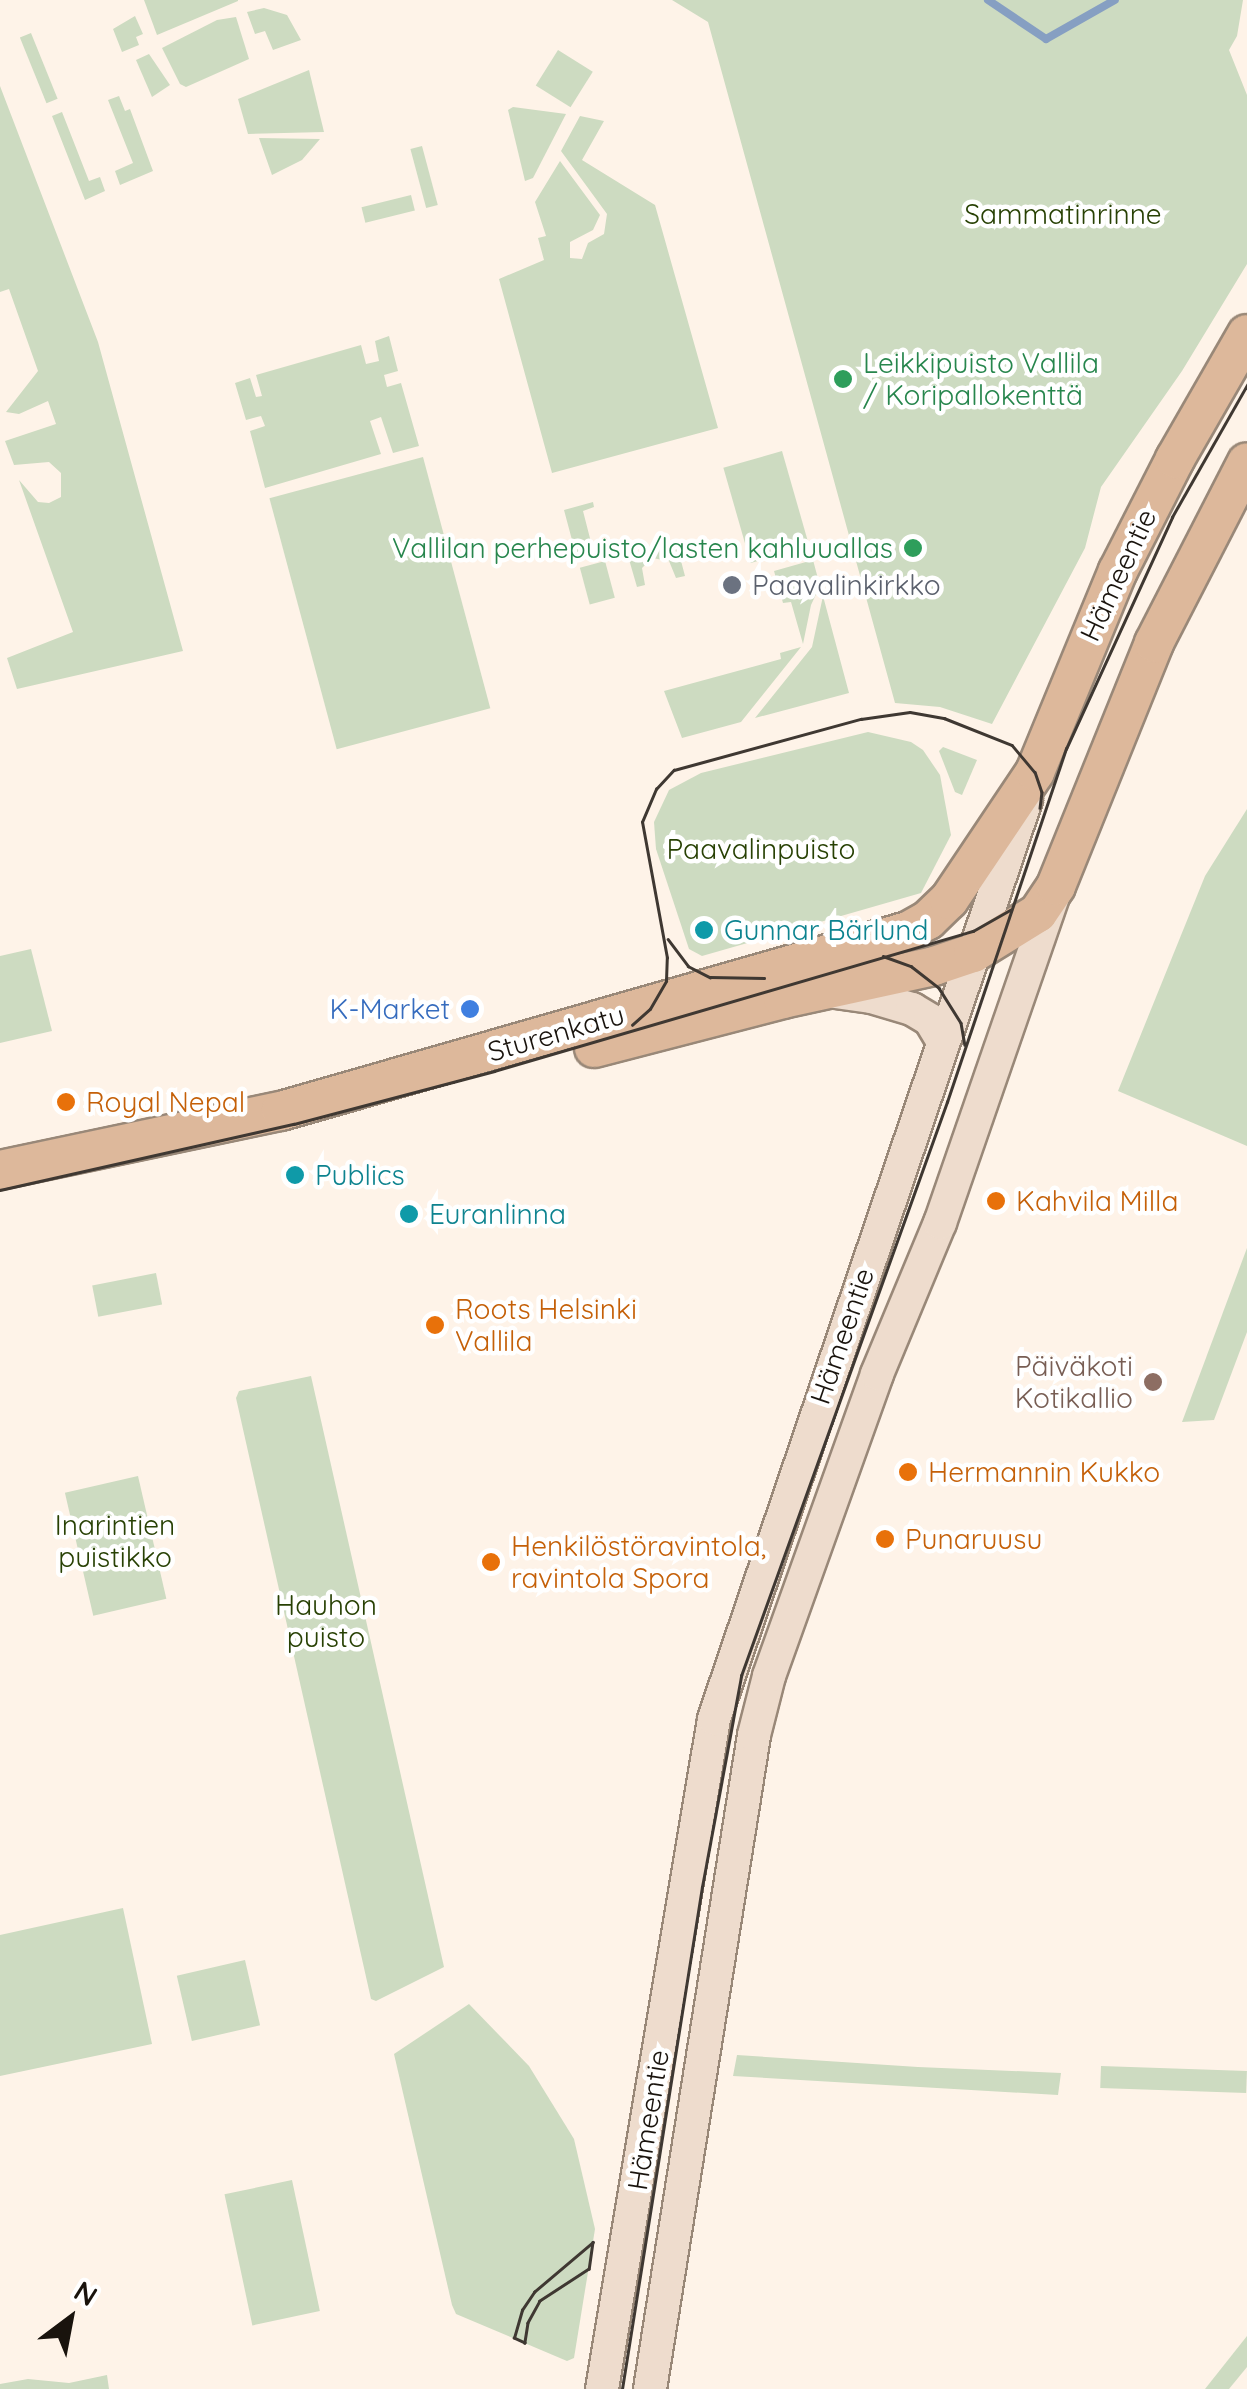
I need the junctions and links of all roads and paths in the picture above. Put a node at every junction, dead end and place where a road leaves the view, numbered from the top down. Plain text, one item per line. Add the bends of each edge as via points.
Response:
1 (1247, 334) edge
2 (1247, 462) edge
3 (1036, 772) junction
4 (1056, 886) junction
5 (973, 953) junction
6 (830, 992) junction
7 (943, 1042) junction
8 (0, 1170) edge
9 (0, 1196) edge
10 (602, 2389) edge
11 (650, 2389) edge

1 - 3 main road, Hämeentie via 1118,571
2 - 4 main road, Hämeentie via 1154,642
3 - 5 main road, Hämeentie
3 - 8 main road, Sturenkatu via 948,900 908,930 281,1110
4 - 5 main road, Sturenkatu via 1020,928
4 - 11 main road, Hämeentie via 947,1204 876,1374 754,1735
5 - 6 main road, Sturenkatu
5 - 7 main road, Hämeentie
6 - 7 main road via 912,1009 930,1020
6 - 9 main road, Sturenkatu via 782,998 256,1139
7 - 10 main road, Hämeentie via 710,1736

